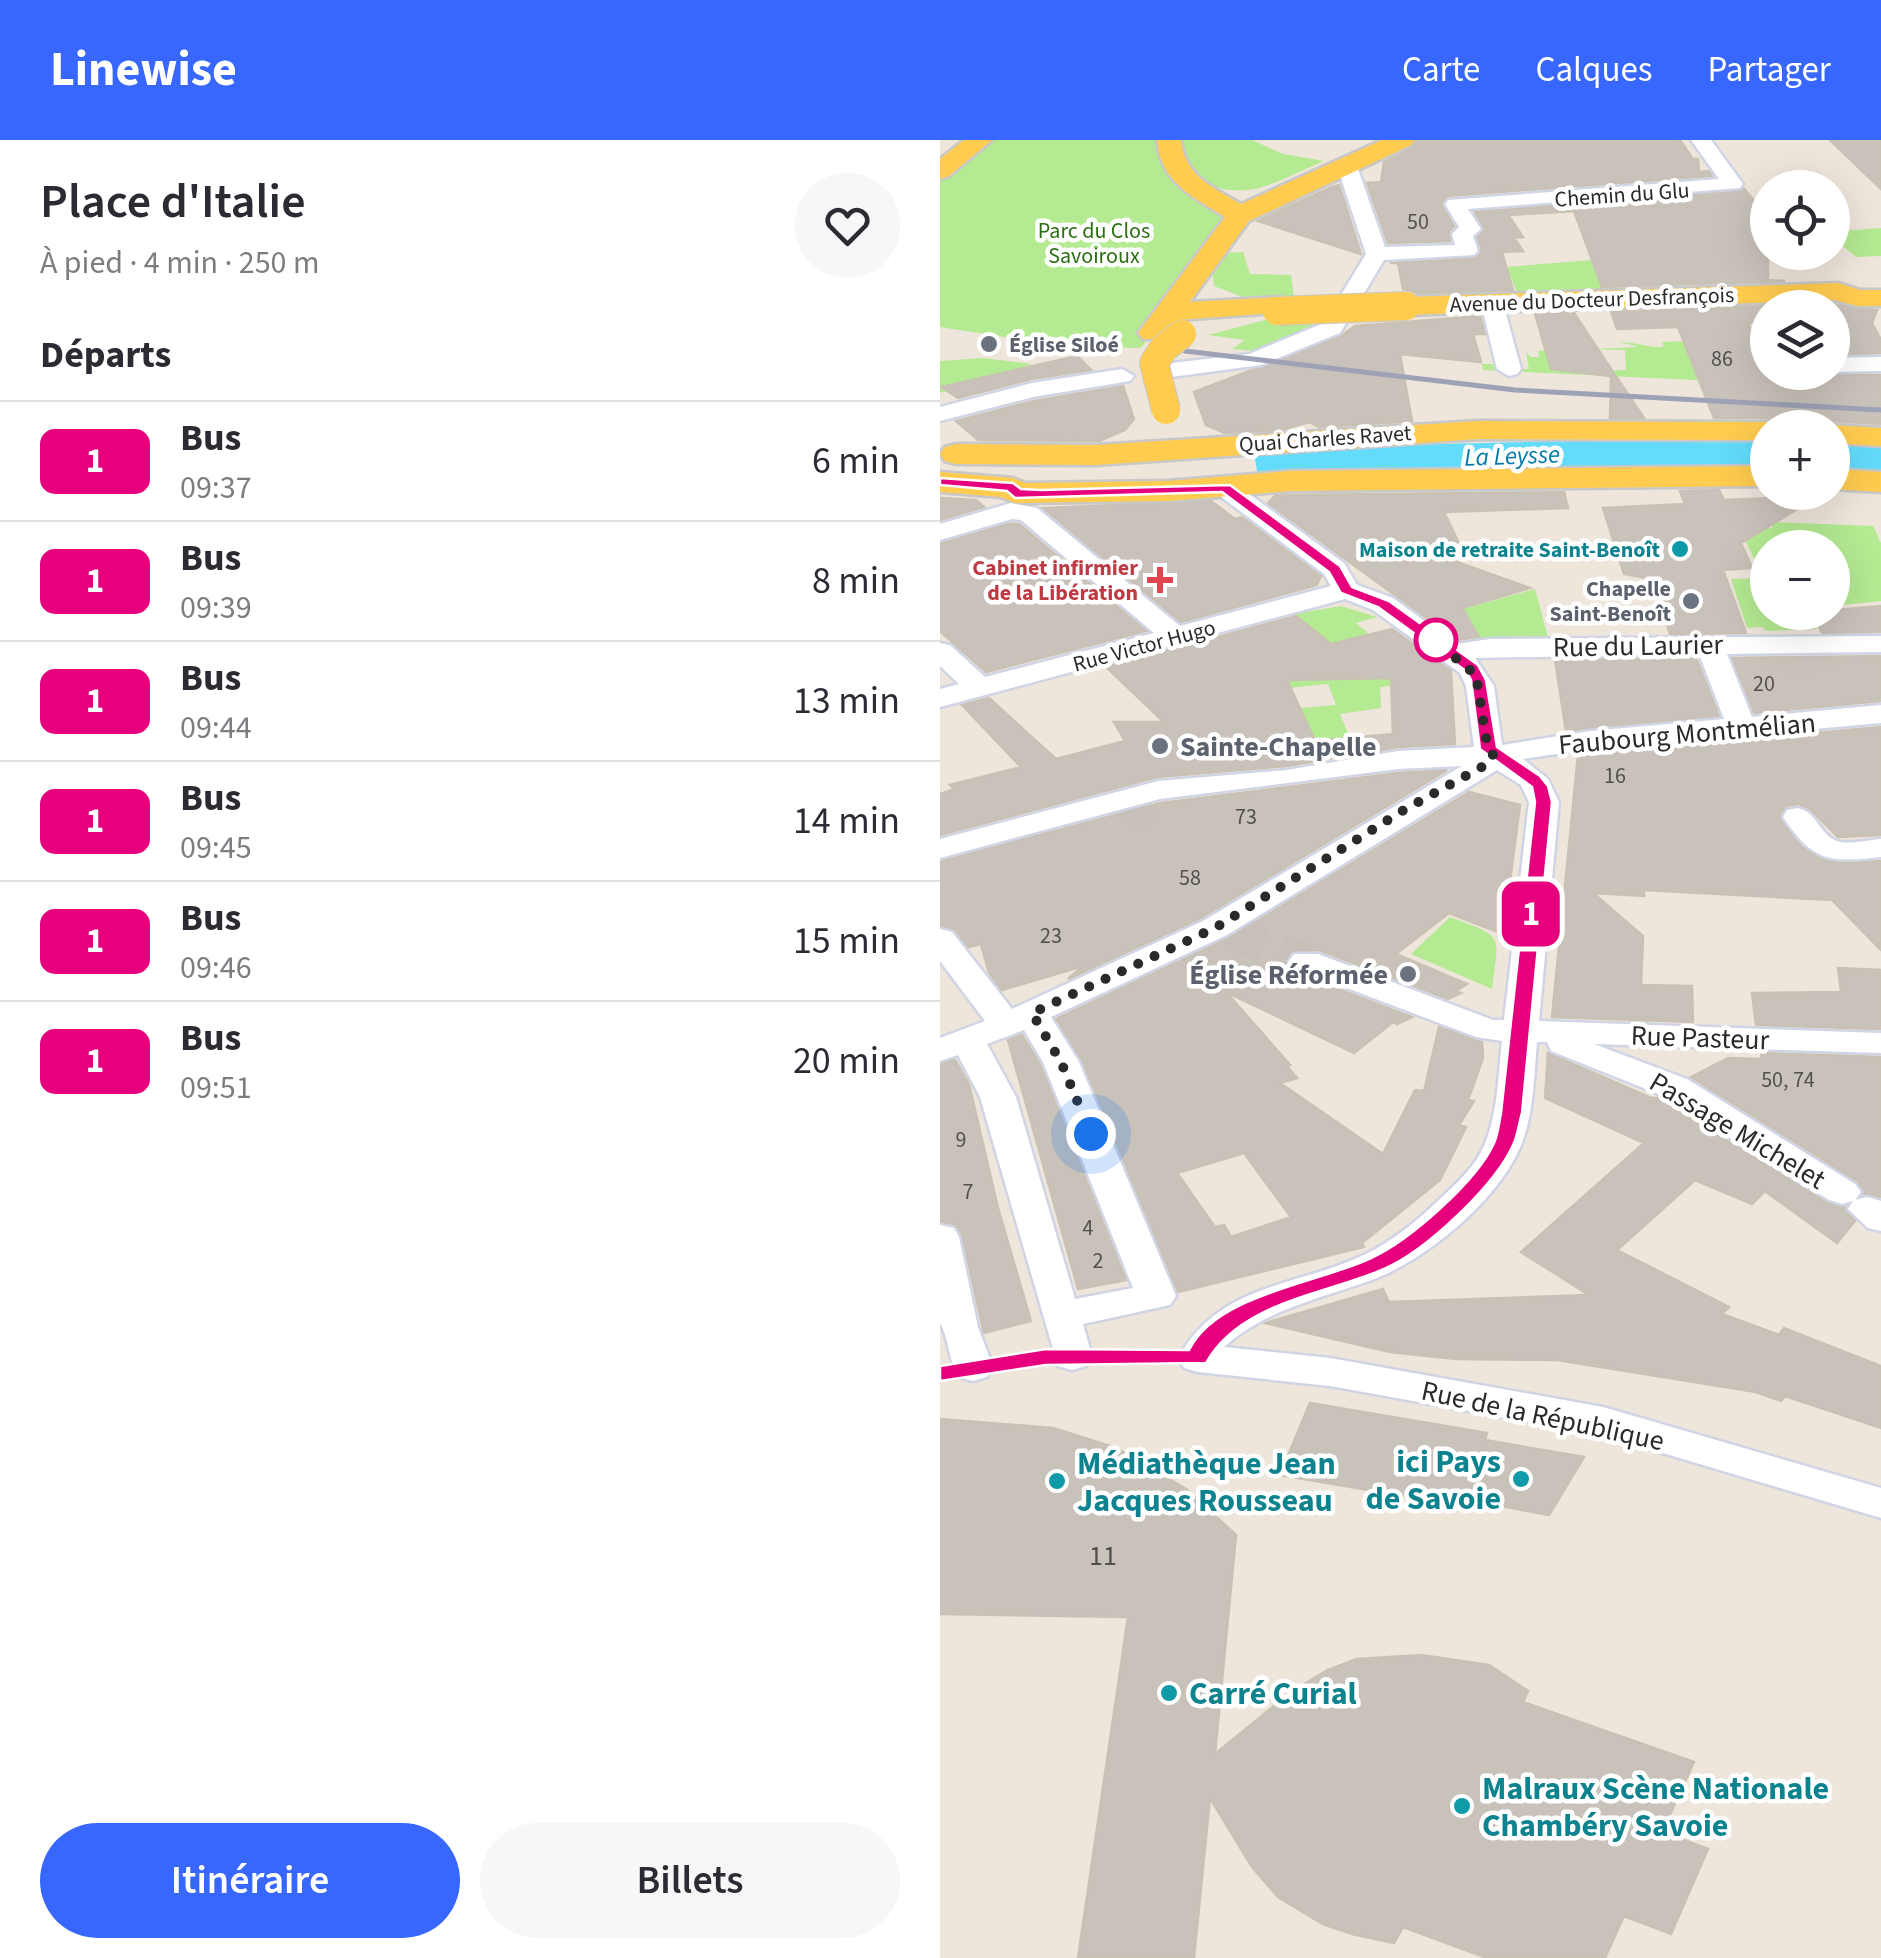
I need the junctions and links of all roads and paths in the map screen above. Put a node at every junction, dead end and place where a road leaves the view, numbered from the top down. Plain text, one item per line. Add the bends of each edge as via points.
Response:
1 (980, 140) edge
2 (1168, 140) edge
3 (1402, 140) edge
4 (1701, 140) edge
5 (1347, 166) junction
6 (940, 171) edge
7 (1240, 215) junction
8 (1375, 246) junction
9 (1881, 295) edge
10 (1492, 302) junction
11 (1185, 307) junction
12 (1278, 308) junction
13 (1881, 364) edge
14 (1850, 365) edge
15 (1171, 370) dead end
16 (1509, 370) dead end
17 (1122, 376) dead end
18 (940, 414) edge
19 (1149, 426) junction
20 (1750, 431) edge
21 (1850, 435) edge
22 (1881, 437) edge
23 (1183, 447) junction
24 (940, 452) edge
25 (1750, 476) edge
26 (1850, 480) edge
27 (940, 482) edge
28 (1881, 482) edge
29 (1225, 488) junction
30 (1168, 491) junction
31 (940, 532) edge
32 (1347, 590) junction
33 (1176, 637) junction
34 (1708, 644) junction
35 (1881, 644) edge
36 (940, 652) edge
37 (1455, 653) junction
38 (980, 688) junction
39 (940, 698) edge
40 (1881, 714) edge
41 (1742, 728) junction
42 (1493, 755) junction
43 (1798, 817) dead end
44 (1881, 848) edge
45 (940, 850) edge
46 (940, 939) edge
47 (1306, 961) tunnel mouth
48 (1018, 1019) junction
49 (1520, 1030) junction
50 (1881, 1044) edge
51 (954, 1046) edge
52 (1863, 1207) edge
53 (940, 1236) edge
54 (1061, 1314) junction
55 (959, 1332) edge
56 (1072, 1356) dead end
57 (1881, 1503) edge

1 - 6 main road
2 - 7 main road via 1168,160 1182,178
3 - 5 main road
4 - 8 street, Chemin du Glu via 1734,184 1455,204 1471,229 1462,234 1467,251
5 - 7 main road
5 - 8 street
7 - 11 main road
8 - 15 street via 1332,328 1253,360
9 - 10 main road, Avenue du Docteur Desfrançois
10 - 12 main road, Avenue du Docteur Desfrançois, bridge
10 - 16 street
11 - 12 main road, Avenue du Docteur Desfrançois
11 - 12 main road, Avenue du Docteur Desfrançois via 1224,298
11 - 19 main road, bridge via 1154,363
13 - 14 street
17 - 18 street
19 - 23 main road, Quai Charles Ravet
19 - 24 main road, Quai Charles Ravet via 1096,456
19 - 30 main road via 1140,469
20 - 23 main road, Quai Charles Ravet via 1478,430
21 - 22 main road
23 - 29 main road
25 - 29 main road via 1290,481
26 - 28 main road
27 - 30 main road via 1013,488 1015,494
29 - 30 main road
29 - 32 street via 1335,570
31 - 33 street via 1011,511 1032,515
32 - 33 street, Rue Victor Hugo
32 - 37 street via 1383,604
33 - 38 street, Rue Victor Hugo
34 - 35 street, Rue du Laurier
34 - 37 street, Rue du Laurier
34 - 41 street
36 - 38 street
37 - 42 street via 1478,680
38 - 39 street, Rue Victor Hugo
40 - 41 street, Faubourg Montmélian
41 - 42 street, Faubourg Montmélian
42 - 45 street, Faubourg Montmélian via 1194,784
42 - 48 street via 1222,930
42 - 49 street via 1543,793
43 - 44 street via 1831,852
46 - 48 street
47 - 49 street via 1488,1030
48 - 51 street
48 - 54 street via 1061,1062 1156,1296
49 - 50 street, Rue Pasteur
49 - 52 street, Passage Michelet via 1674,1087
49 - 57 street, Rue de la République via 1508,1129 1483,1177 1406,1248 1247,1311 1217,1329 1198,1358 1330,1372 1603,1421
51 - 54 street via 998,1097
53 - 55 street
54 - 56 street

